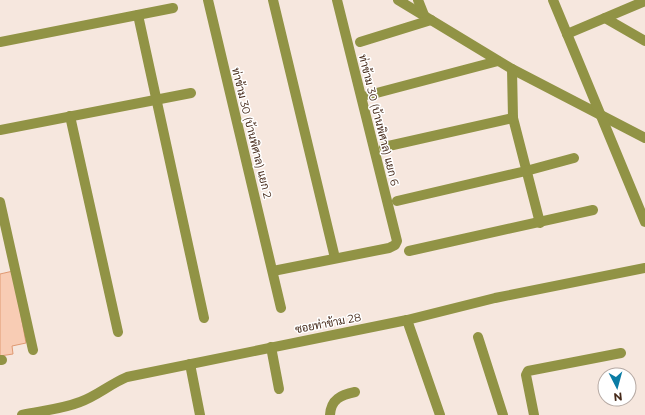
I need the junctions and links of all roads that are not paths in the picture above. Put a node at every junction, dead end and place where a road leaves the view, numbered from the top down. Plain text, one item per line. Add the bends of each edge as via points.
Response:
1 (208, 0) edge
2 (273, 0) edge
3 (337, 0) edge
4 (398, 0) edge
5 (418, 0) edge
6 (553, 0) edge
7 (645, 1) edge
8 (173, 8) dead end
9 (138, 15) junction
10 (428, 18) junction
11 (605, 18) junction
12 (567, 34) junction
13 (645, 41) edge
14 (0, 42) edge
15 (360, 42) dead end
16 (498, 61) junction
17 (512, 69) junction
18 (191, 93) dead end
19 (369, 95) dead end
20 (156, 99) junction
21 (602, 114) junction
22 (70, 116) junction
23 (514, 118) junction
24 (0, 130) edge
25 (645, 138) edge
26 (384, 147) dead end
27 (574, 158) dead end
28 (526, 171) junction
29 (641, 199) edge
30 (397, 200) dead end
31 (0, 202) edge
32 (593, 210) dead end
33 (645, 222) edge
34 (540, 223) junction
35 (409, 251) dead end
36 (335, 258) junction
37 (645, 268) edge
38 (273, 272) junction
39 (281, 308) dead end
40 (204, 318) dead end
41 (407, 320) junction
42 (118, 332) dead end
43 (478, 336) dead end
44 (271, 347) junction
45 (33, 350) dead end
46 (621, 352) dead end
47 (190, 364) junction
48 (280, 389) dead end
49 (356, 392) dead end
50 (45, 413) edge
51 (22, 415) edge
52 (200, 415) edge
53 (330, 415) edge
54 (440, 415) edge
55 (503, 415) edge
56 (534, 415) edge

1 - 38 street, ท่าข้าม 30 (บ้านพิศาล) แยก 2
2 - 36 street
3 - 36 street, ท่าข้าม 30 (บ้านพิศาล) แยก 6 via 397,241 395,245
4 - 10 street
5 - 10 street
6 - 12 street
7 - 11 street
8 - 9 street
9 - 14 street
9 - 20 street
10 - 15 street
10 - 16 street
11 - 12 street
11 - 13 street
12 - 21 street
16 - 17 street
16 - 19 street
17 - 21 street
17 - 23 street
18 - 20 street
20 - 22 street
20 - 40 street
21 - 25 street
21 - 29 street
22 - 24 street
22 - 42 street
23 - 26 street
23 - 28 street
27 - 28 street
28 - 30 street
28 - 34 street
29 - 33 street
31 - 45 street
32 - 34 street
34 - 35 street
36 - 38 street
37 - 41 street, ซอยท่าข้าม 28 via 495,298
38 - 39 street, ท่าข้าม 30 (บ้านพิศาล) แยก 2
41 - 44 street, ซอยท่าข้าม 28
41 - 54 street
43 - 55 street
44 - 47 street, ซอยท่าข้าม 28
44 - 48 street
46 - 56 street via 528,371 526,375
47 - 50 street, ซอยท่าข้าม 28 via 127,377 80,402
47 - 52 street
49 - 53 street via 334,400 330,407
50 - 51 street, ซอยท่าข้าม 28

